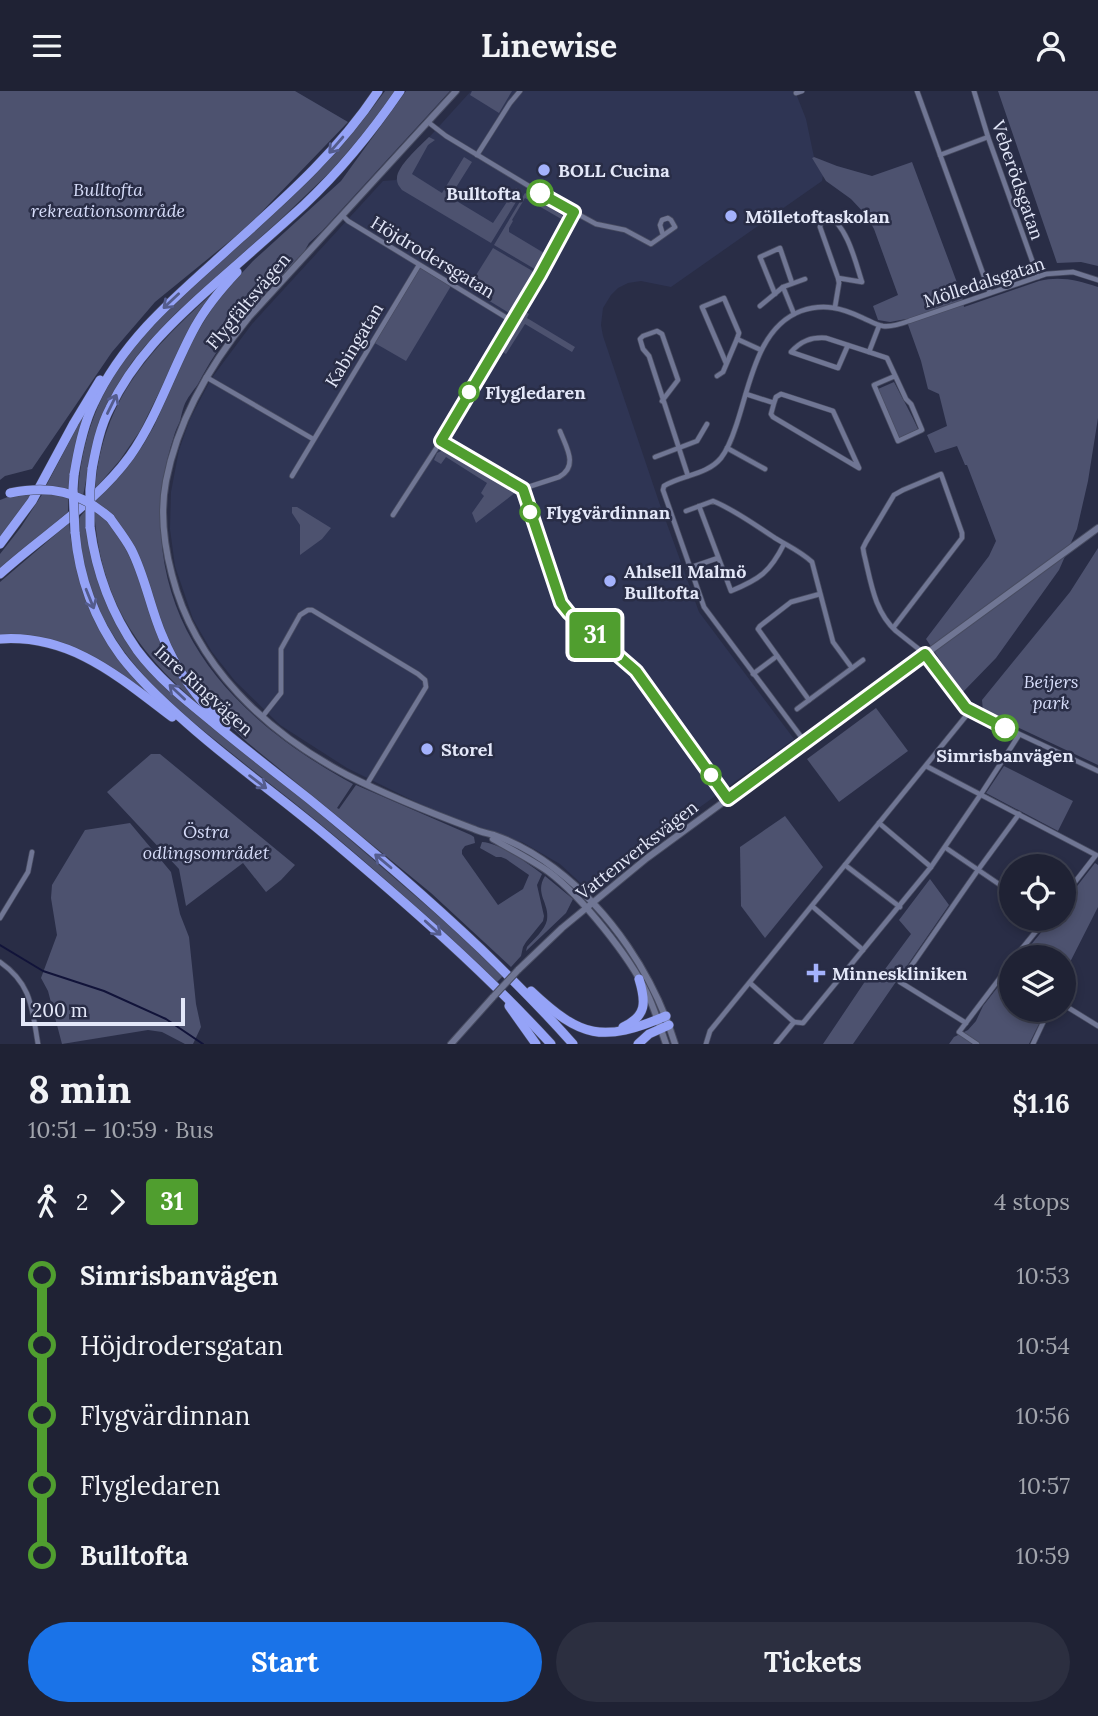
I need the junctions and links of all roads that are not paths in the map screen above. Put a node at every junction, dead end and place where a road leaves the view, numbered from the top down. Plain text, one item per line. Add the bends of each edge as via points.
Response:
1 (378, 91) edge
2 (400, 91) edge
3 (456, 91) edge
4 (520, 91) edge
5 (802, 91) edge
6 (917, 91) edge
7 (974, 91) edge
8 (796, 93) dead end
9 (428, 122) junction
10 (988, 137) junction
11 (477, 155) junction
12 (940, 155) junction
13 (574, 212) junction
14 (342, 215) junction
15 (276, 230) junction
16 (663, 235) dead end
17 (419, 265) junction
18 (1038, 277) junction
19 (838, 278) junction
20 (805, 279) dead end
21 (1098, 280) edge
22 (792, 283) junction
23 (783, 287) junction
24 (990, 293) junction
25 (775, 294) junction
26 (760, 306) dead end
27 (835, 307) junction
28 (794, 314) junction
29 (512, 321) junction
30 (879, 326) junction
31 (737, 339) junction
32 (131, 344) junction
33 (848, 345) junction
34 (761, 350) junction
35 (869, 352) junction
36 (726, 363) junction
37 (717, 376) dead end
38 (895, 376) junction
39 (206, 377) junction
40 (746, 394) junction
41 (662, 401) junction
42 (774, 403) junction
43 (707, 424) dead end
44 (560, 431) dead end
45 (313, 439) junction
46 (441, 441) junction
47 (678, 448) junction
48 (727, 448) junction
49 (655, 457) dead end
50 (765, 469) dead end
51 (292, 475) dead end
52 (688, 476) junction
53 (523, 489) junction
54 (5, 495) edge
55 (699, 506) junction
56 (686, 511) dead end
57 (393, 515) dead end
58 (1098, 528) edge
59 (0, 544) edge
60 (784, 544) junction
61 (718, 558) junction
62 (689, 568) junction
63 (0, 573) edge
64 (820, 594) junction
65 (893, 628) junction
66 (0, 639) edge
67 (925, 654) junction
68 (778, 656) junction
69 (863, 660) dead end
70 (852, 668) junction
71 (753, 674) junction
72 (809, 700) junction
73 (797, 709) dead end
74 (970, 711) junction
75 (262, 717) junction
76 (1019, 735) junction
77 (805, 743) junction
78 (926, 765) junction
79 (238, 766) junction
80 (268, 766) junction
81 (1098, 771) edge
82 (367, 784) junction
83 (981, 794) junction
84 (728, 799) junction
85 (1019, 814) junction
86 (879, 823) junction
87 (482, 833) junction
88 (946, 848) junction
89 (32, 852) dead end
90 (845, 865) junction
91 (931, 867) junction
92 (978, 870) junction
93 (1076, 881) edge
94 (999, 884) edge
95 (592, 902) junction
96 (433, 904) junction
97 (812, 906) junction
98 (900, 907) junction
99 (585, 908) junction
100 (0, 918) edge
101 (1036, 931) edge
102 (1025, 945) edge
103 (863, 950) junction
104 (466, 958) junction
105 (0, 962) edge
106 (639, 979) junction
107 (999, 979) edge
108 (750, 983) junction
109 (1076, 1012) edge
110 (663, 1022) junction
111 (794, 1022) junction
112 (1043, 1022) edge
113 (965, 1023) junction
114 (1098, 1026) edge
115 (612, 1032) junction
116 (708, 1043) edge
117 (38, 1044) edge
118 (451, 1044) edge
119 (536, 1044) edge
120 (551, 1044) edge
121 (573, 1044) edge
122 (639, 1044) edge
123 (666, 1044) edge
124 (675, 1044) edge
125 (776, 1044) edge
126 (977, 1044) edge
127 (1032, 1044) edge

1 -> 32 highway, Inre Ringvägen via 298,187 171,300
2 - 15 highway, Inre Ringvägen via 333,176
3 - 9 street, Flygfältsvägen
4 - 11 street
5 - 8 street
6 - 12 street
7 - 10 street, Veberödsgatan
9 - 11 street
9 - 14 street, Flygfältsvägen
10 - 12 street
10 - 18 street, Veberödsgatan
11 - 13 street
12 - 24 street
13 - 16 street via 651,244
13 - 29 street
14 - 17 street, Höjdrodersgatan
14 - 39 street, Flygfältsvägen via 249,317
15 - 63 highway via 204,312 130,456 100,490
80 -> 15 highway, Inre Ringvägen, bridge via 157,673 121,625 98,569 90,527 90,490 108,411 148,348
17 - 29 street, Höjdrodersgatan
17 - 45 street, Kabingatan
18 - 21 street, Mölledalsgatan via 1073,272
18 - 24 street, Mölledalsgatan
19 - 19 street via 862,282 845,235 828,217 820,227
19 - 27 street
20 - 22 street
22 - 23 street
22 - 25 street via 780,248 760,257
23 - 25 street
23 - 28 street
24 - 30 street, Mölledalsgatan via 901,324
25 - 26 street
27 - 28 street via 814,307
27 - 30 street
28 - 34 street via 776,328
29 - 46 street
30 - 35 street
31 - 34 street
31 - 36 street
31 - 36 street via 739,333 724,298 702,307
32 - 59 highway via 88,399 46,478
32 -> 79 highway, Inre Ringvägen, bridge via 93,404 74,475 75,532 85,586 120,654 155,694
33 - 33 street via 817,337 791,352 838,368
33 - 35 street
34 - 40 street
35 - 38 street via 887,358
36 - 37 street
38 - 38 street via 922,430 898,441 874,386
39 - 45 street
39 - 75 street, Flygfältsvägen via 175,444 166,483 167,557 177,595 197,639
40 - 42 street
40 - 48 street
41 - 41 street via 640,339 657,331 678,380
41 - 47 street
42 - 42 street via 773,417 859,468 833,411 781,394
43 - 47 street via 697,442
44 - 53 street via 569,468 559,477
45 - 51 street, Kabingatan
46 - 53 street
46 - 57 street
47 - 49 street
47 - 52 street
48 - 50 street
48 - 52 street via 714,464
52 - 62 street via 666,484 663,490
53 - 84 street via 561,603 636,671
54 - 80 highway, bridge via 59,491 84,499 110,519 130,548 162,637 184,679 210,711
55 - 56 street
55 - 60 street via 713,501 725,506
55 - 61 street
58 - 67 street, Vattenverksvägen
60 - 61 street via 765,573 731,591
60 - 64 street via 812,562
61 - 62 street
62 - 71 street via 704,607
64 - 68 street via 791,602 760,626 759,632
64 - 70 street via 833,642
65 - 65 street via 876,603 863,548 894,495 941,474 962,538
65 - 67 street
66 - 79 highway via 32,640 86,656
67 - 74 street
67 - 77 street, Vattenverksvägen
68 - 71 street
68 - 72 street
69 - 70 street
70 - 72 street
71 - 77 street
72 - 73 street
74 - 76 street
74 - 78 street
75 - 82 street, Flygfältsvägen via 319,759
75 - 82 street via 281,693 281,649 300,615 308,610 418,674 425,680 425,690
76 - 81 street
76 - 83 street
77 - 84 street, Vattenverksvägen
78 - 83 street
78 - 86 street
79 -> 104 highway, Inre Ringvägen via 320,830
96 -> 80 highway, Inre Ringvägen
82 - 87 street, Flygfältsvägen
83 - 85 street
83 - 88 street
84 - 95 street, Vattenverksvägen
85 - 92 street
85 - 93 street via 1096,855
86 - 90 street
86 - 91 street
87 - 95 street, Flygfältsvägen via 553,867
87 - 99 street, Flygfältsvägen via 550,873
88 - 91 street
88 - 92 street
89 - 100 street via 28,872
90 - 97 street
90 - 98 street
91 - 98 street
92 - 94 street
92 - 113 street via 900,982
95 - 99 street, Vattenverksvägen
95 - 110 street, Flygfältsvägen via 654,989
96 - 115 highway via 561,1016 583,1030
96 - 121 highway, Inre Ringvägen
97 - 103 street
97 - 108 street
98 - 103 street
99 - 106 street, Flygfältsvägen
99 - 118 street, Vattenverksvägen, bridge via 518,970
101 - 102 street
103 - 111 street via 803,1023
104 - 119 highway
104 - 120 highway, Inre Ringvägen
105 - 117 street via 26,989
106 - 110 street, Flygfältsvägen
106 - 115 highway via 644,997 641,1012 630,1024
107 - 113 street
108 - 111 street
108 - 116 street via 710,1031
109 - 114 street
110 - 115 highway
110 - 122 highway
110 - 123 street
110 - 124 street
111 - 125 street
112 - 127 street
113 - 126 street via 959,1032

